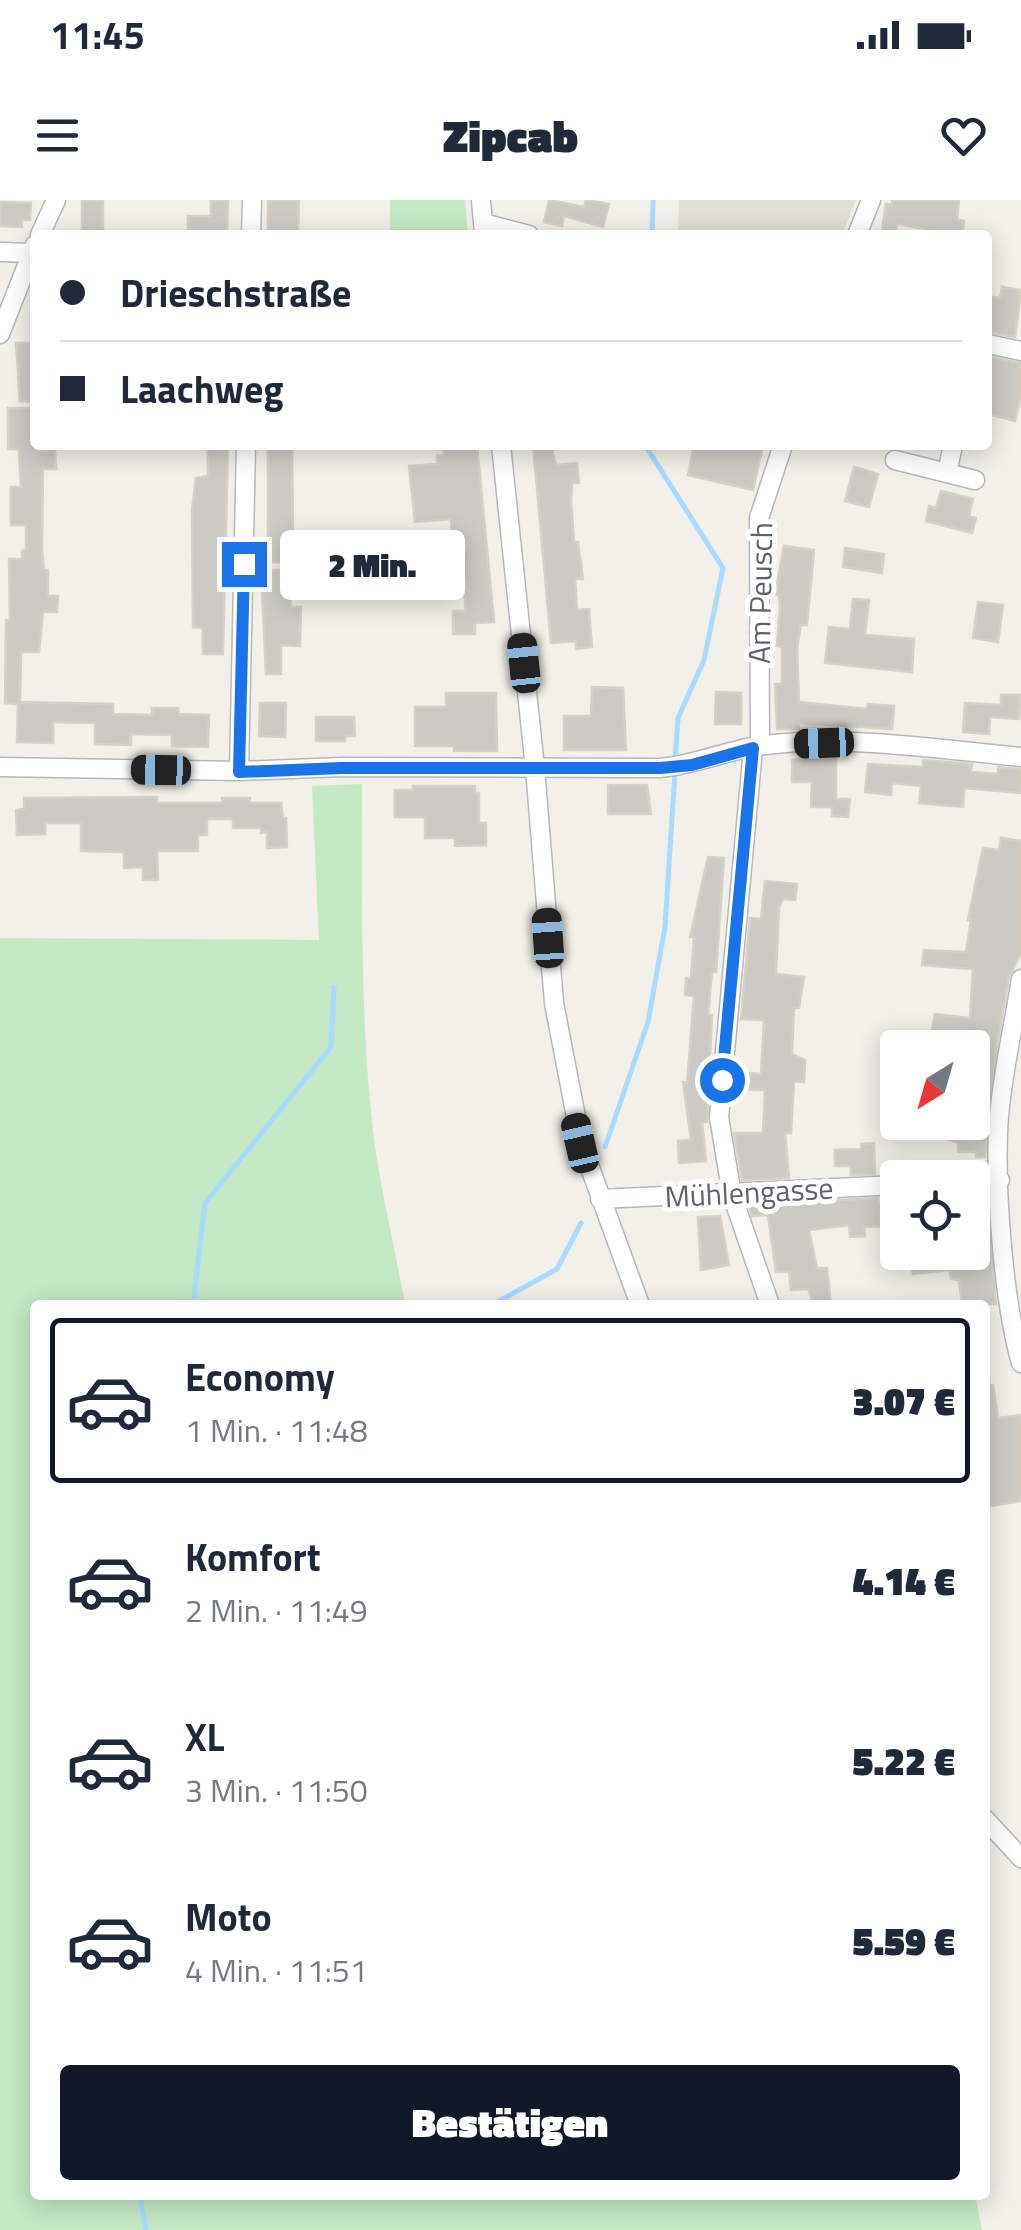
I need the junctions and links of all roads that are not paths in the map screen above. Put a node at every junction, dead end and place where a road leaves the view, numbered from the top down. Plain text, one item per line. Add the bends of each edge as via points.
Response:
1 (56, 200) edge
2 (252, 200) edge
3 (482, 200) edge
4 (871, 200) edge
5 (483, 229) edge
6 (42, 230) edge
7 (251, 230) edge
8 (859, 230) edge
9 (30, 249) edge
10 (0, 252) edge
11 (30, 257) edge
12 (0, 334) edge
13 (992, 345) edge
14 (1021, 352) edge
15 (246, 450) edge
16 (502, 450) edge
17 (781, 450) edge
18 (953, 450) edge
19 (895, 460) dead end
20 (946, 473) junction
21 (976, 480) dead end
22 (757, 747) junction
23 (1021, 757) edge
24 (0, 767) edge
25 (535, 768) junction
26 (239, 772) junction
27 (1021, 979) edge
28 (999, 1156) junction
29 (1021, 1156) edge
30 (990, 1180) edge
31 (1000, 1180) junction
32 (880, 1187) edge
33 (732, 1194) junction
34 (600, 1199) junction
35 (638, 1300) edge
36 (768, 1300) edge
37 (1021, 1362) edge
38 (990, 1824) edge
39 (1021, 1858) edge

1 - 6 street
2 - 7 street
3 - 5 street
4 - 8 street
9 - 10 street
11 - 12 street
13 - 14 street
15 - 26 street
16 - 25 street
17 - 22 street, Am Peusch via 759,518
18 - 20 street
19 - 20 street
20 - 21 street
22 - 23 street via 856,742
22 - 25 street via 692,765
22 - 33 street, Am Peusch via 719,1117
24 - 26 street
25 - 26 street
25 - 34 street via 554,1003 580,1143
27 - 28 street
28 - 29 street
28 - 31 street
30 - 31 street
31 - 37 street via 1009,1302
32 - 33 street, Mühlengasse
33 - 34 street, Mühlengasse
33 - 36 street, Am Peusch
34 - 35 street
38 - 39 street

